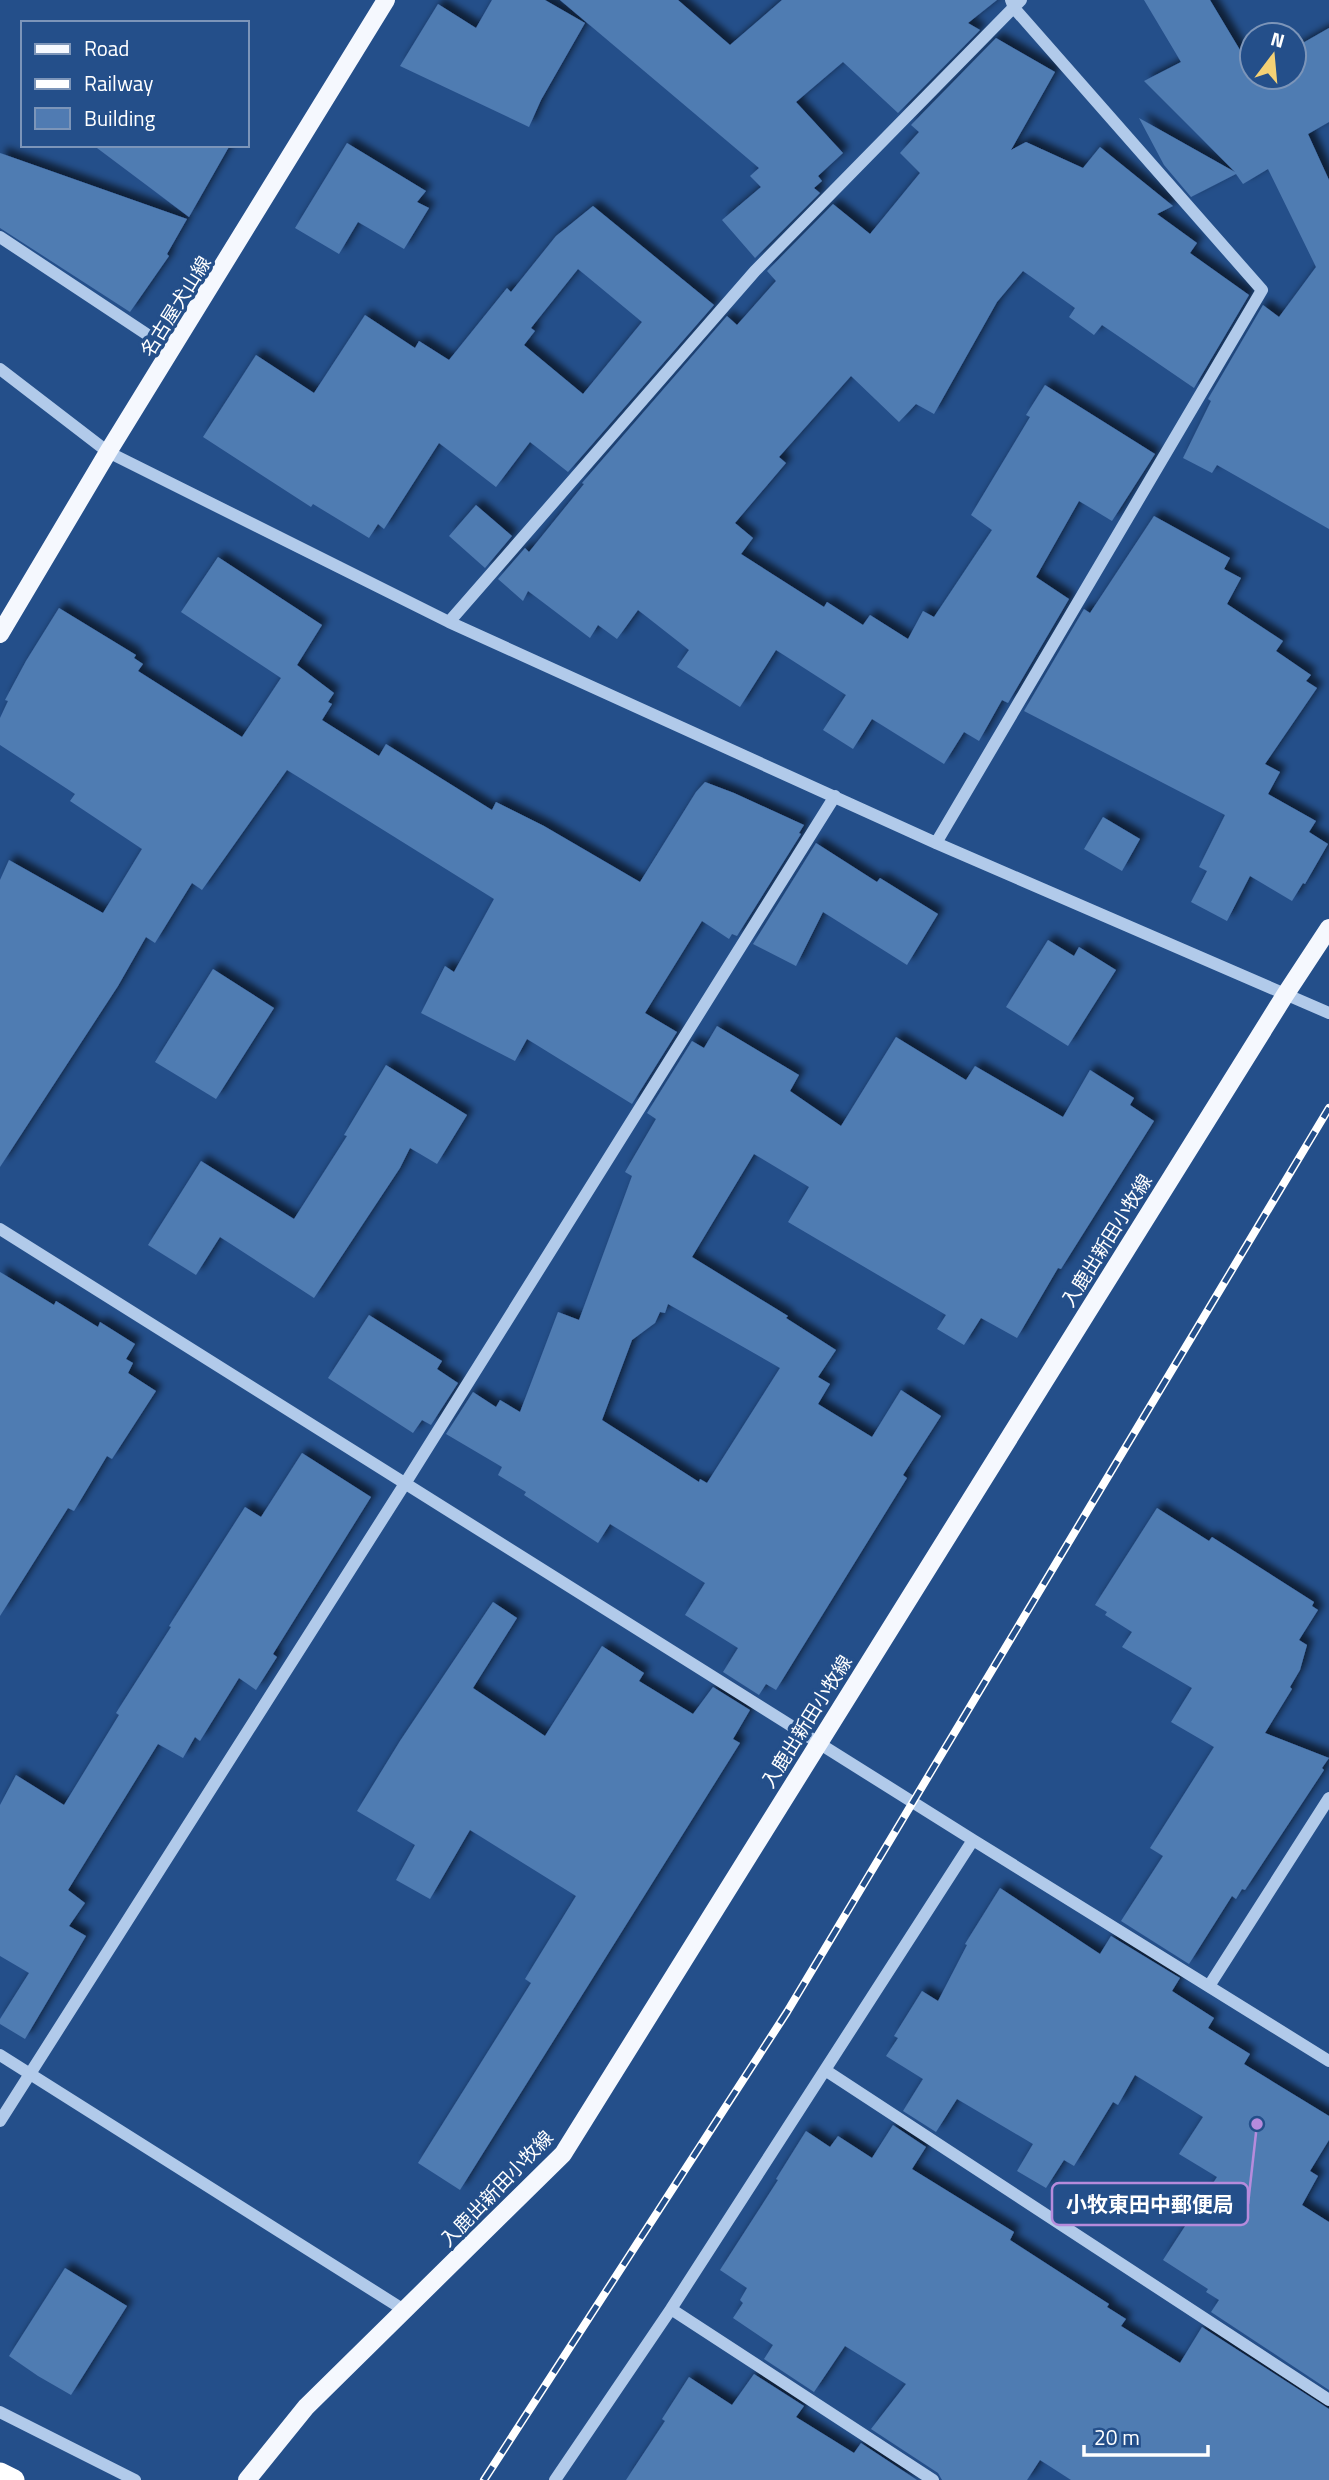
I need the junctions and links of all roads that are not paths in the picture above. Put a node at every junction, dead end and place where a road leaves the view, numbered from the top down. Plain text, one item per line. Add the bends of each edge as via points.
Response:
1 (386, 0) edge
2 (1015, 3) edge
3 (0, 237) edge
4 (172, 351) junction
5 (0, 369) edge
6 (108, 452) junction
7 (449, 622) junction
8 (0, 634) edge
9 (835, 796) junction
10 (936, 843) junction
11 (1329, 928) edge
12 (1285, 995) junction
13 (1329, 1013) edge
14 (0, 1229) edge
15 (406, 1482) junction
16 (817, 1742) junction
17 (1329, 1798) edge
18 (973, 1840) junction
19 (1209, 1986) junction
20 (0, 2055) edge
21 (1329, 2061) edge
22 (825, 2070) junction
23 (30, 2073) junction
24 (0, 2121) edge
25 (671, 2309) junction
26 (404, 2310) junction
27 (1329, 2400) edge
28 (0, 2412) edge
29 (0, 2473) edge
30 (14, 2480) edge
31 (135, 2480) edge
32 (247, 2480) edge
33 (555, 2480) edge
34 (933, 2480) edge

1 - 4 main road, 名古屋犬山線
2 - 7 street via 755,271
2 - 10 street via 1262,290
3 - 4 street
4 - 6 main road, 名古屋犬山線
5 - 6 street
6 - 7 street
6 - 8 main road, 名古屋犬山線
7 - 9 street
9 - 10 street
9 - 15 street
10 - 12 street
11 - 12 main road, 入鹿出新田小牧線
12 - 13 street
12 - 16 main road, 入鹿出新田小牧線
14 - 15 street
15 - 16 street
15 - 23 street
16 - 18 street
16 - 26 main road, 入鹿出新田小牧線 via 563,2154
17 - 19 street
18 - 19 street
18 - 22 street
19 - 21 street
20 - 23 street
22 - 25 street
22 - 27 street
23 - 24 street
23 - 26 street
25 - 33 street
25 - 34 street
26 - 32 main road, 入鹿出新田小牧線 via 306,2407
28 - 31 street
29 - 30 highway

